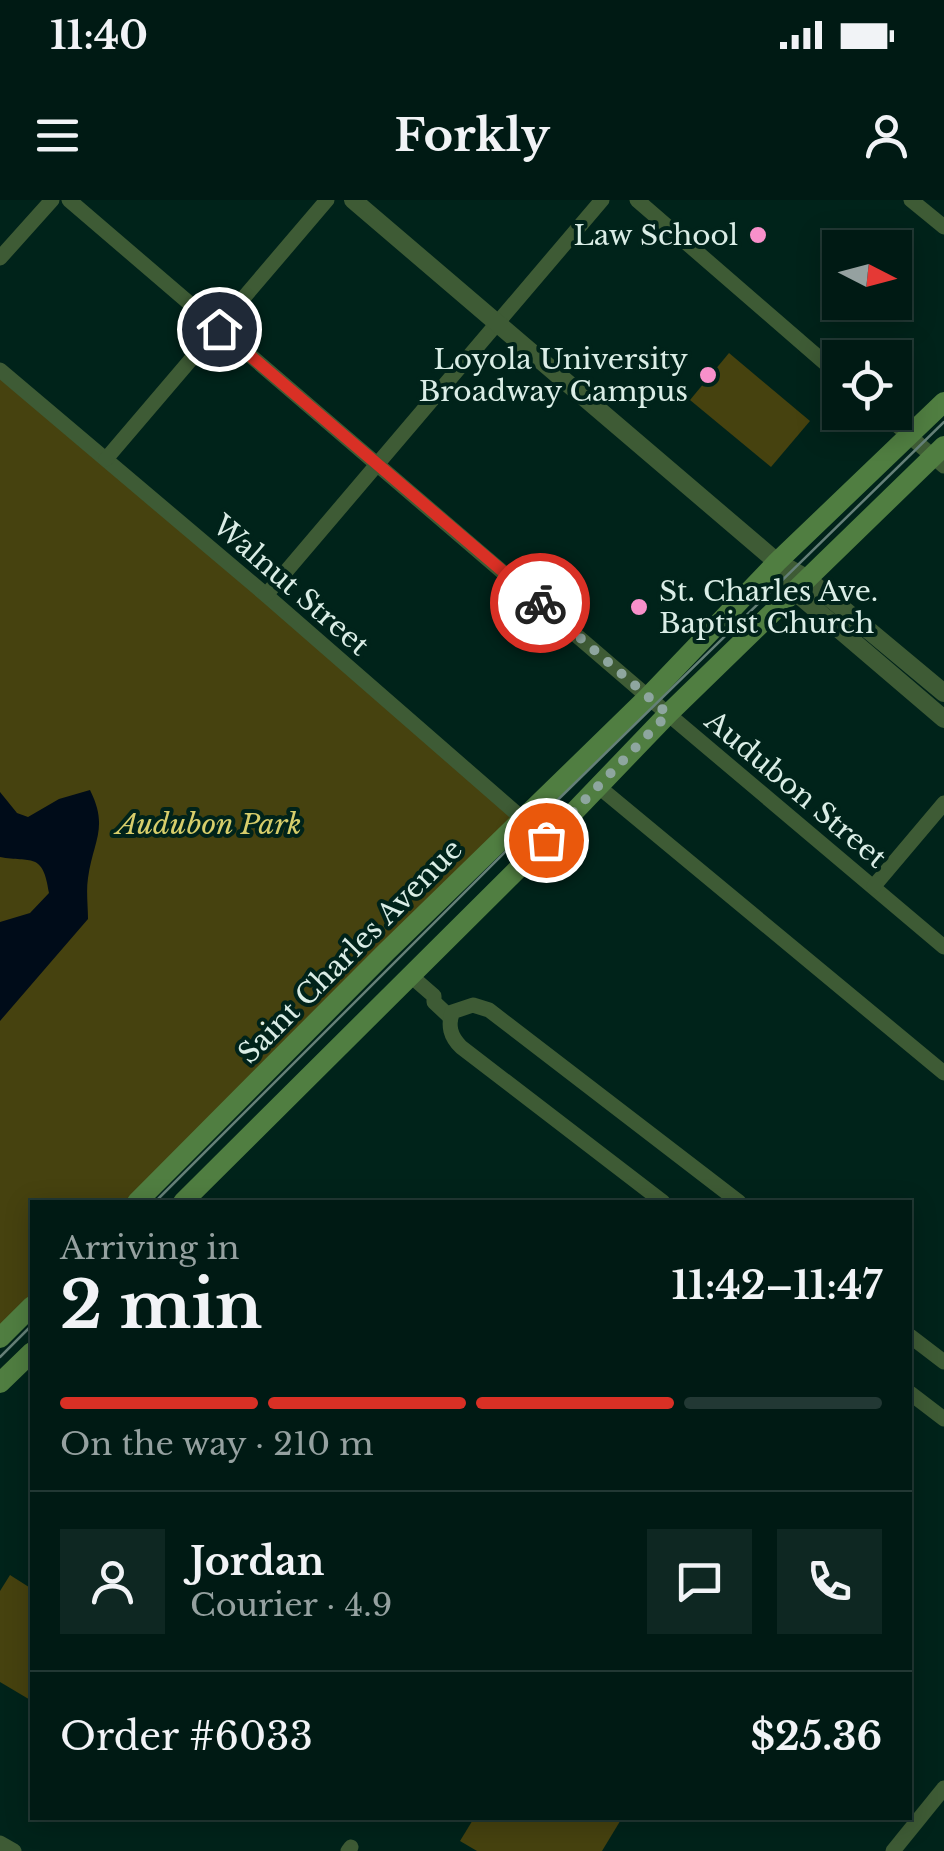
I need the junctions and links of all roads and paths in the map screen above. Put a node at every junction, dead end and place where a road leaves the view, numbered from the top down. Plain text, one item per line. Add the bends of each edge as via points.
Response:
1 (52, 200) edge
2 (70, 200) edge
3 (326, 200) edge
4 (353, 200) edge
5 (602, 200) edge
6 (637, 200) edge
7 (911, 200) edge
8 (944, 227) edge
9 (0, 258) edge
10 (497, 323) junction
11 (219, 329) junction
12 (822, 360) edge
13 (0, 370) edge
14 (944, 402) edge
15 (902, 430) edge
16 (909, 436) junction
17 (940, 457) edge
18 (106, 459) junction
19 (378, 464) junction
20 (777, 562) junction
21 (800, 584) junction
22 (266, 595) junction
23 (944, 693) edge
24 (648, 697) junction
25 (668, 714) junction
26 (944, 719) edge
27 (599, 787) junction
28 (944, 803) edge
29 (522, 818) junction
30 (546, 840) junction
31 (874, 886) junction
32 (944, 946) edge
33 (411, 976) junction
34 (454, 1014) junction
35 (944, 1074) edge
36 (243, 1098) junction
37 (266, 1120) junction
38 (196, 1145) junction
39 (219, 1166) junction
40 (139, 1200) edge
41 (184, 1200) edge
42 (660, 1200) edge
43 (736, 1200) edge
44 (30, 1308) edge
45 (0, 1338) edge
46 (912, 1338) edge
47 (30, 1354) edge
48 (944, 1362) edge
49 (0, 1383) edge
50 (912, 1395) edge
51 (944, 1419) edge
52 (944, 1788) edge
53 (0, 1843) edge
54 (14, 1851) edge
55 (894, 1851) edge

1 - 9 street
2 - 11 street, Audubon Street
3 - 11 street
4 - 10 street
5 - 10 street
6 - 12 street
7 - 8 street
10 - 19 street
10 - 20 street
11 - 18 street
11 - 19 street, Audubon Street
13 - 18 street, Walnut Street
14 - 16 main road, Saint Charles Avenue
15 - 16 street
16 - 17 street
16 - 20 main road, Saint Charles Avenue
17 - 21 main road
18 - 22 street, Walnut Street
19 - 22 street
19 - 24 street, Audubon Street
20 - 21 street
20 - 24 main road, Saint Charles Avenue
21 - 23 street
21 - 25 main road
21 - 26 street
22 - 29 street, Walnut Street
24 - 25 street, Audubon Street
24 - 29 main road, Saint Charles Avenue
25 - 27 main road
25 - 31 street, Audubon Street
27 - 30 main road
27 - 35 street
28 - 31 street
29 - 30 street, Walnut Street
29 - 36 main road, Saint Charles Avenue
30 - 33 main road
31 - 32 street, Audubon Street
33 - 34 street
33 - 37 main road
34 - 42 street via 450,1032 461,1048
34 - 43 street via 473,1005 489,1010
36 - 37 main road
36 - 38 main road, Saint Charles Avenue
37 - 39 main road
38 - 39 main road
38 - 40 main road, Saint Charles Avenue
39 - 41 main road
44 - 45 main road
46 - 48 street
47 - 49 main road
50 - 51 street
52 - 55 street
53 - 54 street

